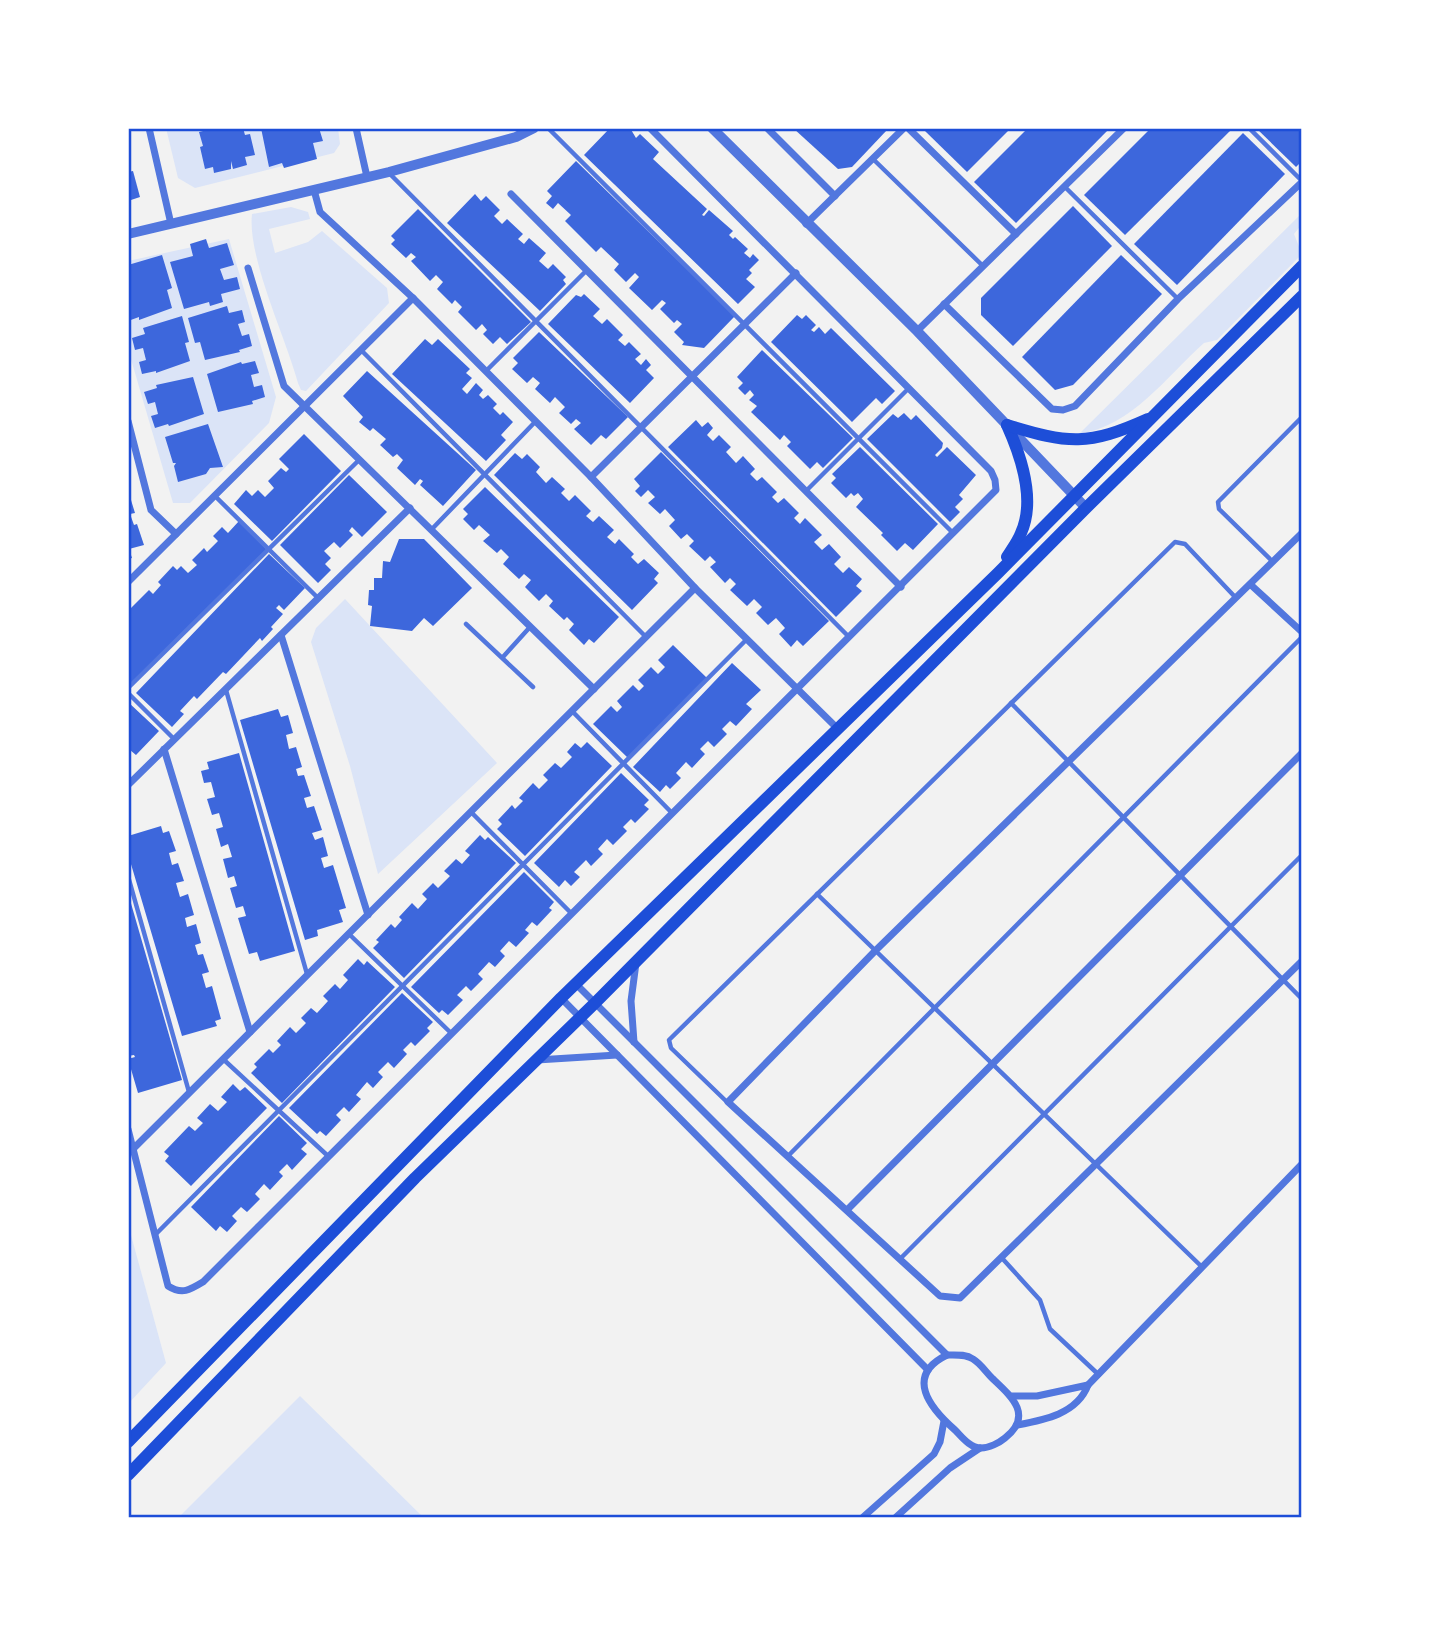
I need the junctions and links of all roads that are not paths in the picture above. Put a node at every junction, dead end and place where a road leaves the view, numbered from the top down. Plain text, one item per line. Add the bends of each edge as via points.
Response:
1 (149, 128) edge
2 (356, 128) edge
3 (534, 128) edge
4 (548, 128) edge
5 (650, 128) edge
6 (712, 128) edge
7 (767, 128) edge
8 (906, 128) edge
9 (1124, 128) edge
10 (1249, 128) edge
11 (872, 159) junction
12 (389, 172) junction
13 (367, 177) junction
14 (1302, 181) edge
15 (1064, 187) junction
16 (314, 190) junction
17 (511, 194) dead end
18 (835, 196) junction
19 (171, 224) junction
20 (806, 224) junction
21 (128, 234) edge
22 (1016, 234) junction
23 (983, 266) junction
24 (1302, 266) edge
25 (248, 268) dead end
26 (587, 270) junction
27 (796, 273) junction
28 (1302, 296) edge
29 (413, 298) junction
30 (1178, 299) junction
31 (944, 304) junction
32 (536, 321) junction
33 (745, 323) junction
34 (917, 331) junction
35 (361, 349) junction
36 (485, 371) junction
37 (692, 376) junction
38 (909, 388) junction
39 (306, 404) junction
40 (1154, 415) junction
41 (1302, 417) edge
42 (128, 421) edge
43 (536, 422) junction
44 (1007, 425) junction
45 (641, 427) junction
46 (859, 438) junction
47 (361, 459) junction
48 (485, 474) junction
49 (591, 477) junction
50 (806, 491) junction
51 (214, 495) junction
52 (1074, 496) junction
53 (410, 508) junction
54 (1086, 508) junction
55 (432, 529) junction
56 (953, 533) junction
57 (1302, 533) edge
58 (176, 534) junction
59 (269, 550) junction
60 (1273, 563) junction
61 (998, 573) junction
62 (128, 582) edge
63 (1251, 585) junction
64 (901, 587) junction
65 (695, 589) junction
66 (318, 598) junction
67 (1236, 598) junction
68 (466, 624) dead end
69 (531, 626) junction
70 (1302, 634) edge
71 (281, 635) junction
72 (646, 637) junction
73 (849, 637) junction
74 (747, 639) junction
75 (503, 657) junction
76 (533, 687) dead end
77 (225, 689) junction
78 (594, 689) junction
79 (798, 689) junction
80 (128, 691) edge
81 (1011, 703) junction
82 (572, 711) junction
83 (837, 728) junction
84 (175, 739) junction
85 (164, 749) junction
86 (1302, 753) edge
87 (1069, 762) junction
88 (624, 764) junction
89 (128, 785) edge
90 (471, 812) junction
91 (673, 813) junction
92 (1124, 817) junction
93 (1302, 855) edge
94 (523, 865) junction
95 (1181, 875) junction
96 (128, 876) edge
97 (817, 894) junction
98 (572, 914) junction
99 (368, 915) junction
100 (1231, 926) junction
101 (349, 933) junction
102 (875, 951) junction
103 (1302, 961) edge
104 (636, 962) junction
105 (307, 975) junction
106 (1283, 979) junction
107 (575, 983) junction
108 (403, 986) junction
109 (561, 998) junction
110 (1302, 999) edge
111 (595, 1003) junction
112 (935, 1008) junction
113 (580, 1018) junction
114 (250, 1032) junction
115 (451, 1034) junction
116 (634, 1042) junction
117 (617, 1055) junction
118 (223, 1059) junction
119 (537, 1060) junction
120 (993, 1064) junction
121 (190, 1093) junction
122 (728, 1102) junction
123 (279, 1111) junction
124 (1044, 1114) junction
125 (128, 1129) edge
126 (133, 1149) junction
127 (328, 1157) junction
128 (788, 1157) junction
129 (1096, 1164) junction
130 (1302, 1164) edge
131 (847, 1210) junction
132 (155, 1236) junction
133 (1001, 1257) junction
134 (900, 1259) junction
135 (1201, 1266) junction
136 (947, 1355) junction
137 (928, 1370) junction
138 (1099, 1375) junction
139 (1088, 1385) junction
140 (1012, 1396) junction
141 (944, 1421) junction
142 (1017, 1425) junction
143 (128, 1442) edge
144 (980, 1448) junction
145 (128, 1475) edge
146 (862, 1518) edge
147 (895, 1518) edge

1 - 19 street
2 - 13 street
3 - 12 street
4 - 33 lane
5 - 27 street
6 - 20 street
7 - 18 street
8 - 11 street
8 - 22 street
9 - 15 street
10 - 14 lane
11 - 18 street
11 - 23 lane
12 - 13 street
12 - 32 lane
13 - 16 street
14 - 30 street
15 - 22 street
15 - 30 lane
16 - 19 street
16 - 29 street via 320,212
17 - 26 street
18 - 20 street
19 - 21 street
20 - 34 street
22 - 23 street
23 - 31 street
24 - 40 main road
25 - 39 street via 285,386
26 - 32 lane
26 - 37 street
27 - 33 street
27 - 38 street
28 - 54 main road
29 - 35 street
29 - 36 street
30 - 31 street via 1075,406 1063,410 1052,409
31 - 34 street
32 - 36 lane
32 - 45 lane
33 - 37 street
33 - 46 lane
34 - 44 street
35 - 39 street
35 - 48 lane
36 - 43 street
37 - 45 street
37 - 50 street
38 - 46 lane
38 - 56 street via 995,480 996,490
39 - 47 street
39 - 51 street
40 - 44 main road via 1083,440 1054,438
40 - 52 main road
41 - 60 lane via 1218,502 1219,509
42 - 58 street via 151,510
43 - 48 lane
43 - 49 street
44 - 52 street
44 - 61 main road via 1020,455 1027,507 1022,531
45 - 49 street
45 - 73 lane
46 - 50 lane
46 - 56 lane
47 - 53 street
47 - 59 lane
48 - 55 lane
48 - 72 lane
49 - 65 street
50 - 64 street
51 - 58 street
51 - 59 lane
52 - 54 street
52 - 61 main road
53 - 55 street
53 - 66 street
54 - 104 main road
55 - 69 street
56 - 64 street
57 - 60 street
58 - 62 street
59 - 66 lane
59 - 80 lane
60 - 63 street
61 - 83 main road
63 - 67 street
63 - 70 street
64 - 73 street
65 - 72 street
65 - 74 street
66 - 71 street
67 - 81 lane via 1185,544 1175,542
67 - 87 street
68 - 75 lane
69 - 75 lane
69 - 78 street
70 - 92 lane
71 - 77 street
71 - 99 street
72 - 78 street
73 - 79 street
74 - 79 street
74 - 88 lane
75 - 76 lane
77 - 84 street
77 - 105 lane
78 - 82 street
79 - 83 street
79 - 91 street
80 - 84 lane
81 - 87 lane
81 - 97 lane
82 - 88 lane
82 - 90 street
83 - 107 main road
84 - 85 street
85 - 89 street
85 - 114 street
86 - 95 street
87 - 92 lane
87 - 102 street
88 - 91 lane
88 - 94 lane
90 - 94 lane
90 - 99 street
91 - 98 street
92 - 95 lane
92 - 112 lane
93 - 100 lane
94 - 98 lane
94 - 108 lane
95 - 100 lane
95 - 120 street
96 - 121 lane
97 - 102 lane
97 - 122 lane via 669,1040 671,1048
98 - 115 street
99 - 101 street
100 - 106 lane
100 - 124 lane
101 - 105 street
101 - 108 lane
102 - 112 lane
102 - 122 street
103 - 106 street
104 - 111 main road
104 - 116 street via 631,1001
105 - 114 street
106 - 110 lane
106 - 129 street
107 - 109 main road
107 - 111 street
108 - 115 lane
108 - 123 lane
109 - 113 street
109 - 143 main road
111 - 113 main road
111 - 116 street
112 - 120 lane
112 - 128 lane
113 - 117 street
113 - 119 main road
114 - 118 street
115 - 127 street
116 - 136 street
117 - 119 street
117 - 137 street
118 - 121 street
118 - 123 lane
119 - 145 main road via 415,1178
120 - 124 lane
120 - 131 street
121 - 126 street
122 - 128 street
123 - 127 lane
123 - 132 lane
124 - 129 lane
124 - 134 lane
125 - 126 street
126 - 132 street
127 - 132 street via 190,1291 177,1292 168,1286
128 - 131 street
129 - 133 street
129 - 135 lane
130 - 135 street
131 - 134 street
133 - 134 street via 960,1298 940,1296
133 - 138 lane via 1040,1300 1050,1329
135 - 138 street
136 - 137 street
136 - 140 street via 973,1358
137 - 141 street via 924,1391
138 - 139 street
139 - 140 street via 1037,1396
139 - 142 street via 1083,1398 1070,1408
140 - 142 street via 1019,1415
141 - 144 street
141 - 146 street via 934,1454
142 - 144 street via 995,1444
144 - 147 street via 950,1468

